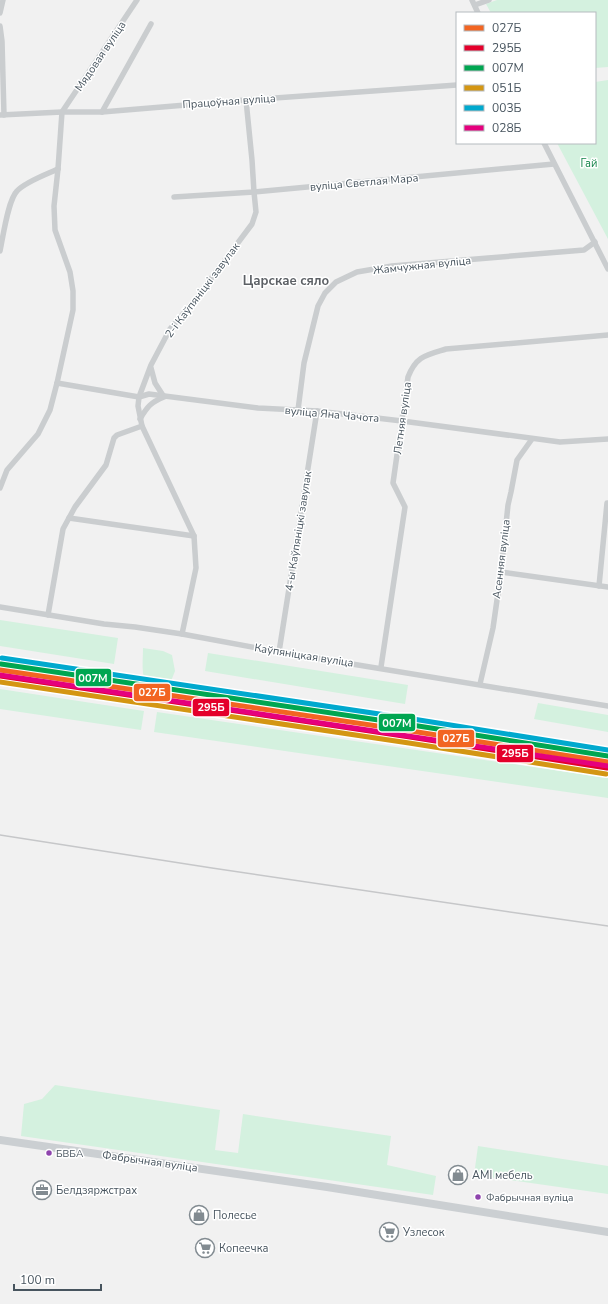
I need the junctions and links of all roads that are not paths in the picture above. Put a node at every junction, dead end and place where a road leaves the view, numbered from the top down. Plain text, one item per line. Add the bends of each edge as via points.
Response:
1 (3, 0) edge
2 (137, 0) edge
3 (489, 0) edge
4 (474, 3) edge
5 (0, 13) edge
6 (151, 24) dead end
7 (0, 26) edge
8 (456, 85) edge
9 (246, 100) junction
10 (62, 112) junction
11 (102, 112) junction
12 (2, 115) edge
13 (544, 144) edge
14 (554, 164) junction
15 (58, 168) junction
16 (254, 192) junction
17 (174, 197) dead end
18 (595, 242) junction
19 (0, 251) edge
20 (608, 269) edge
21 (608, 335) edge
22 (151, 365) junction
23 (57, 383) junction
24 (139, 397) junction
25 (164, 397) junction
26 (298, 410) junction
27 (317, 411) junction
28 (140, 419) junction
29 (402, 421) junction
30 (142, 426) junction
31 (532, 439) junction
32 (608, 440) edge
33 (0, 488) edge
34 (608, 503) edge
35 (69, 518) junction
36 (194, 536) junction
37 (501, 572) junction
38 (599, 586) junction
39 (608, 587) edge
40 (0, 607) edge
41 (48, 615) junction
42 (182, 634) junction
43 (279, 652) junction
44 (381, 667) junction
45 (480, 684) junction
46 (608, 706) edge
47 (0, 1140) edge
48 (608, 1232) edge

1 - 5 street
2 - 10 street, Мядовая вуліца
3 - 4 street
6 - 11 street
7 - 12 street
8 - 9 street, Працоўная вуліца
9 - 11 street, Працоўная вуліца
9 - 16 street, 2-і Каўпяніцкі завулак
10 - 11 street, Працоўная вуліца
10 - 12 street, Працоўная вуліца
10 - 15 street
13 - 14 street
14 - 16 street, вуліца Светлая Мара
14 - 18 street
15 - 19 street via 16,191
15 - 23 street via 54,206 55,230 70,272 73,310
16 - 17 street, вуліца Светлая Мара
16 - 22 street, 2-і Каўпяніцкі завулак via 256,212 252,224 170,329
18 - 20 street
18 - 26 street, Жамчужная вуліца via 584,250 392,266 357,272 336,282 325,293 318,306 304,363
21 - 29 street, Летняя вуліца via 446,349 426,356 412,366
22 - 24 street, 2-і Каўпяніцкі завулак
22 - 25 street via 155,383
23 - 24 street, вуліца Яна Чачота
23 - 33 street via 50,410 38,434 7,470
24 - 25 street, вуліца Яна Чачота via 149,394
24 - 28 street, 2-і Каўпяніцкі завулак
25 - 26 street, вуліца Яна Чачота
25 - 28 street via 153,401
26 - 27 street, вуліца Яна Чачота
27 - 29 street, вуліца Яна Чачота
27 - 43 street, 4-ы Каўпяніцкі завулак
28 - 30 street, 2-і Каўпяніцкі завулак
29 - 31 street, вуліца Яна Чачота
29 - 44 street, Летняя вуліца via 393,483 405,507
30 - 35 street via 116,435 106,465
30 - 36 street, 2-і Каўпяніцкі завулак
31 - 32 street, вуліца Яна Чачота via 560,442
31 - 37 street, Асенняя вуліца via 517,460 508,505
34 - 38 street
35 - 36 street
35 - 41 street via 63,529
36 - 42 street, 2-і Каўпяніцкі завулак via 196,568
37 - 38 street
37 - 45 street, Асенняя вуліца via 493,628
38 - 39 street
40 - 41 street, Каўпяніцкая вуліца
41 - 42 street, Каўпяніцкая вуліца
42 - 43 street, Каўпяніцкая вуліца
43 - 44 street, Каўпяніцкая вуліца
44 - 45 street, Каўпяніцкая вуліца
45 - 46 street, Каўпяніцкая вуліца
47 - 48 main road, Фабрычная вуліца via 327,1187

